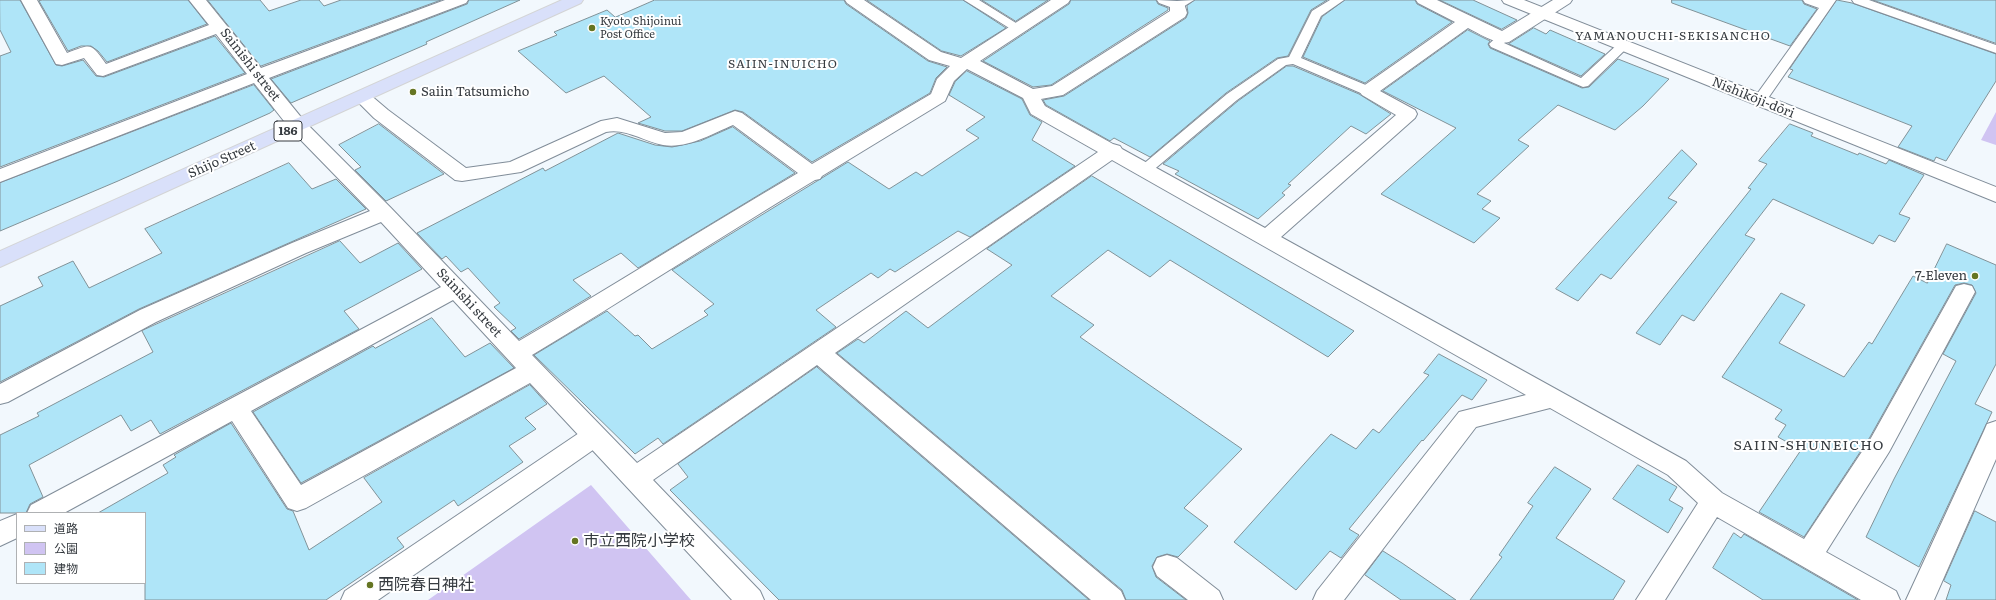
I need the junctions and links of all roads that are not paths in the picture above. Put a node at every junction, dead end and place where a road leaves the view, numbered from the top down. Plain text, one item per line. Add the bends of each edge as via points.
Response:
1 (29, 0) edge
2 (197, 0) edge
3 (460, 0) edge
4 (575, 0) edge
5 (853, 0) edge
6 (970, 0) edge
7 (1062, 0) edge
8 (1338, 0) edge
9 (1424, 0) edge
10 (1510, 0) edge
11 (1564, 0) edge
12 (1809, 0) edge
13 (1858, 0) edge
14 (1176, 2) edge
15 (1827, 3) edge
16 (1543, 13) junction
17 (1467, 21) junction
18 (220, 27) junction
19 (1018, 28) junction
20 (1503, 38) junction
21 (1623, 46) junction
22 (1996, 49) edge
23 (1294, 60) junction
24 (963, 64) junction
25 (257, 76) junction
26 (1368, 91) junction
27 (1030, 95) junction
28 (362, 97) junction
29 (1760, 101) junction
30 (298, 126) junction
31 (1113, 150) junction
32 (1146, 169) junction
33 (813, 174) junction
34 (0, 176) edge
35 (1996, 195) edge
36 (384, 213) junction
37 (1267, 237) junction
38 (0, 260) edge
39 (456, 289) junction
40 (1964, 292) dead end
41 (818, 352) junction
42 (516, 353) junction
43 (533, 370) junction
44 (0, 396) edge
45 (1553, 398) junction
46 (236, 407) junction
47 (1996, 432) edge
48 (594, 436) junction
49 (635, 478) junction
50 (1712, 501) junction
51 (42, 512) edge
52 (16, 526) edge
53 (0, 534) edge
54 (1809, 555) junction
55 (1167, 567) dead end
56 (355, 600) edge
57 (750, 600) edge
58 (1111, 600) edge
59 (1208, 600) edge
60 (1327, 600) edge
61 (1650, 600) edge
62 (1886, 600) edge
63 (1920, 600) edge

1 - 18 street via 62,60 88,51 103,71
2 - 18 street, Sainishi street
3 - 25 street
4 - 28 main road, Shijo Street / 186
5 - 24 street via 935,56
6 - 19 lane
7 - 19 street
8 - 23 lane via 1316,14
9 - 17 street
10 - 16 street, Nishikōji-dōri
11 - 16 street
12 - 15 lane
13 - 22 lane
14 - 27 street via 1180,13 1057,91
15 - 29 lane
16 - 20 street
16 - 21 street, Nishikōji-dōri
17 - 20 street
17 - 26 street
18 - 25 street, Sainishi street
19 - 24 street
20 - 21 lane via 1496,44 1583,83
21 - 29 street, Nishikōji-dōri
23 - 26 lane
23 - 32 lane via 1282,62 1232,97
24 - 27 street via 972,64
24 - 33 street via 946,79 939,97
25 - 30 street, Sainishi street
25 - 34 street
26 - 37 street via 1408,114
27 - 31 street via 1038,110
28 - 30 main road, Shijo Street / 186
28 - 33 street via 462,175 514,168 601,127 617,124 664,139 685,138 735,118
29 - 35 street, Nishikōji-dōri
30 - 36 street, Sainishi street
30 - 38 main road, Shijo Street / 186
31 - 32 street
31 - 41 street
32 - 37 street
33 - 42 street
36 - 39 street, Sainishi street
36 - 44 street via 148,316
37 - 45 street
39 - 42 street, Sainishi street
39 - 46 street
40 - 54 street via 1880,445
41 - 49 street
41 - 58 street
42 - 43 street, Sainishi street
43 - 46 street via 296,500
43 - 48 street, Sainishi street
45 - 50 street via 1676,468
45 - 60 street via 1468,419
46 - 51 street
47 - 63 street
48 - 49 street, Sainishi street
48 - 56 street
49 - 57 street, Sainishi street
50 - 54 street
50 - 61 street
52 - 53 street
54 - 62 street
55 - 59 street

